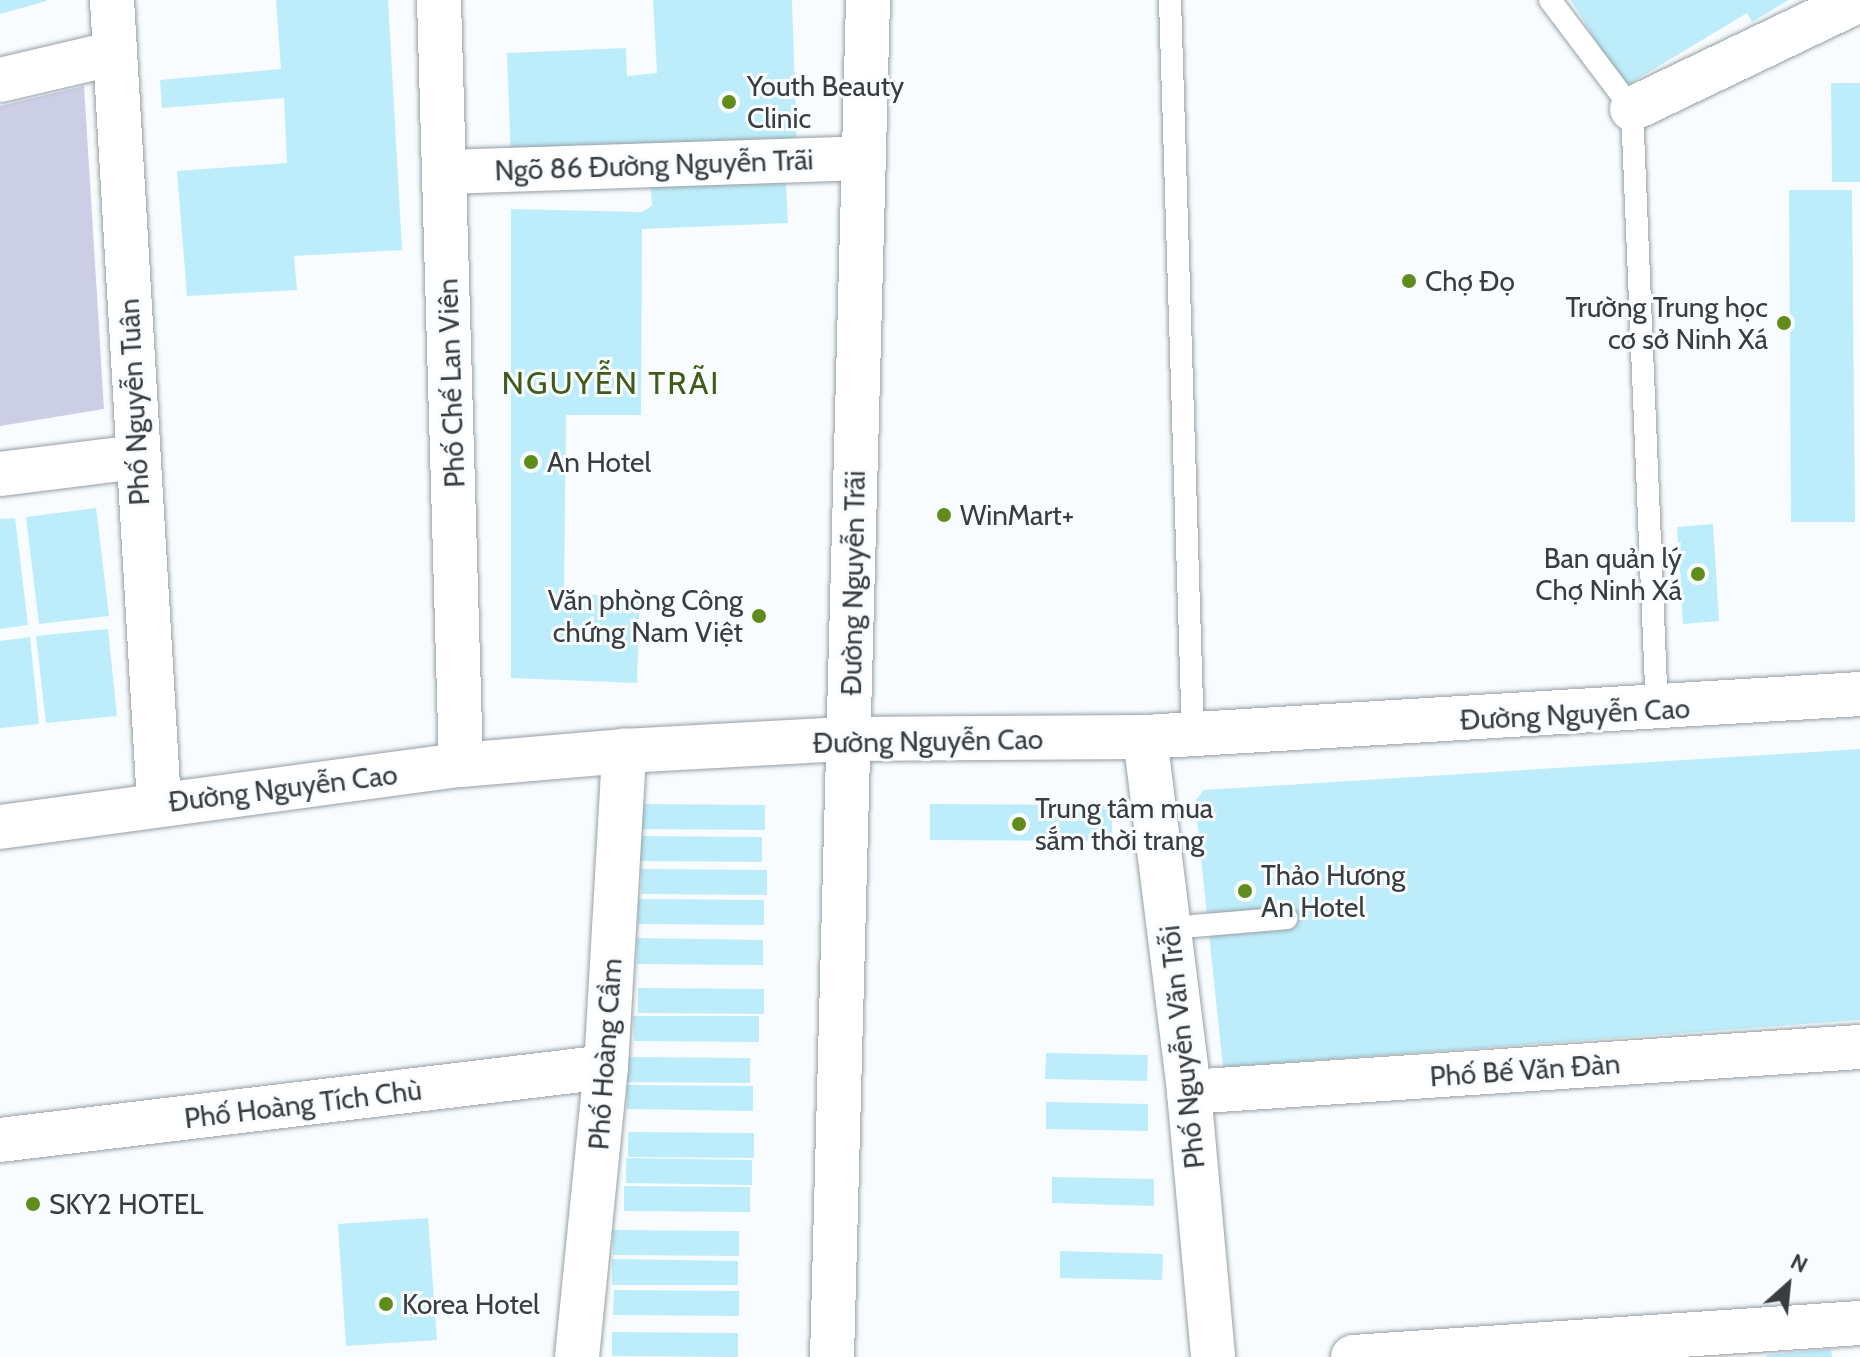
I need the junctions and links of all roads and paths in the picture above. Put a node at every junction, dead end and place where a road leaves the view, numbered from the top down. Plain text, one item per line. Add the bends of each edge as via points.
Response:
1 (112, 0) edge
2 (439, 0) edge
3 (868, 0) edge
4 (1170, 0) edge
5 (1550, 0) edge
6 (1860, 0) edge
7 (115, 53) junction
8 (0, 80) edge
9 (1632, 109) junction
10 (864, 158) junction
11 (445, 172) junction
12 (137, 457) junction
13 (0, 474) edge
14 (1860, 694) edge
15 (1657, 710) junction
16 (1193, 735) junction
17 (1145, 737) junction
18 (849, 739) junction
19 (624, 751) junction
20 (461, 765) junction
21 (159, 804) junction
22 (0, 827) edge
23 (1287, 918) dead end
24 (1169, 928) junction
25 (1860, 1047) edge
26 (606, 1067) junction
27 (1189, 1092) junction
28 (0, 1140) edge
29 (1860, 1323) edge
30 (577, 1357) edge
31 (832, 1357) edge
32 (1213, 1357) edge
33 (1353, 1357) edge

1 - 7 street, Phố Nguyễn Tuân
2 - 11 street, Phố Chế Lan Viên
3 - 10 street, Đường Nguyễn Trãi
4 - 16 lane
5 - 9 lane
6 - 9 street
7 - 8 street
7 - 12 street, Phố Nguyễn Tuân
9 - 15 lane
10 - 11 street, Ngõ 86 Đường Nguyễn Trãi
10 - 18 street, Đường Nguyễn Trãi
11 - 20 street, Phố Chế Lan Viên
12 - 13 street
12 - 21 street, Phố Nguyễn Tuân
14 - 15 street, Đường Nguyễn Cao
15 - 16 street, Đường Nguyễn Cao
16 - 17 street, Đường Nguyễn Cao
17 - 18 street, Đường Nguyễn Cao
17 - 24 street, Phố Nguyễn Văn Trỗi
18 - 19 street, Đường Nguyễn Cao
18 - 31 street, Đường Nguyễn Trãi
19 - 20 street, Đường Nguyễn Cao
19 - 26 street, Phố Hoàng Cầm
20 - 21 street, Đường Nguyễn Cao
21 - 22 street, Đường Nguyễn Cao
23 - 24 lane
24 - 27 street, Phố Nguyễn Văn Trỗi
25 - 27 street, Phố Bế Văn Đàn
26 - 28 street, Phố Hoàng Tích Chù
26 - 30 street, Phố Hoàng Cầm
27 - 32 street, Phố Nguyễn Văn Trỗi
29 - 33 street

